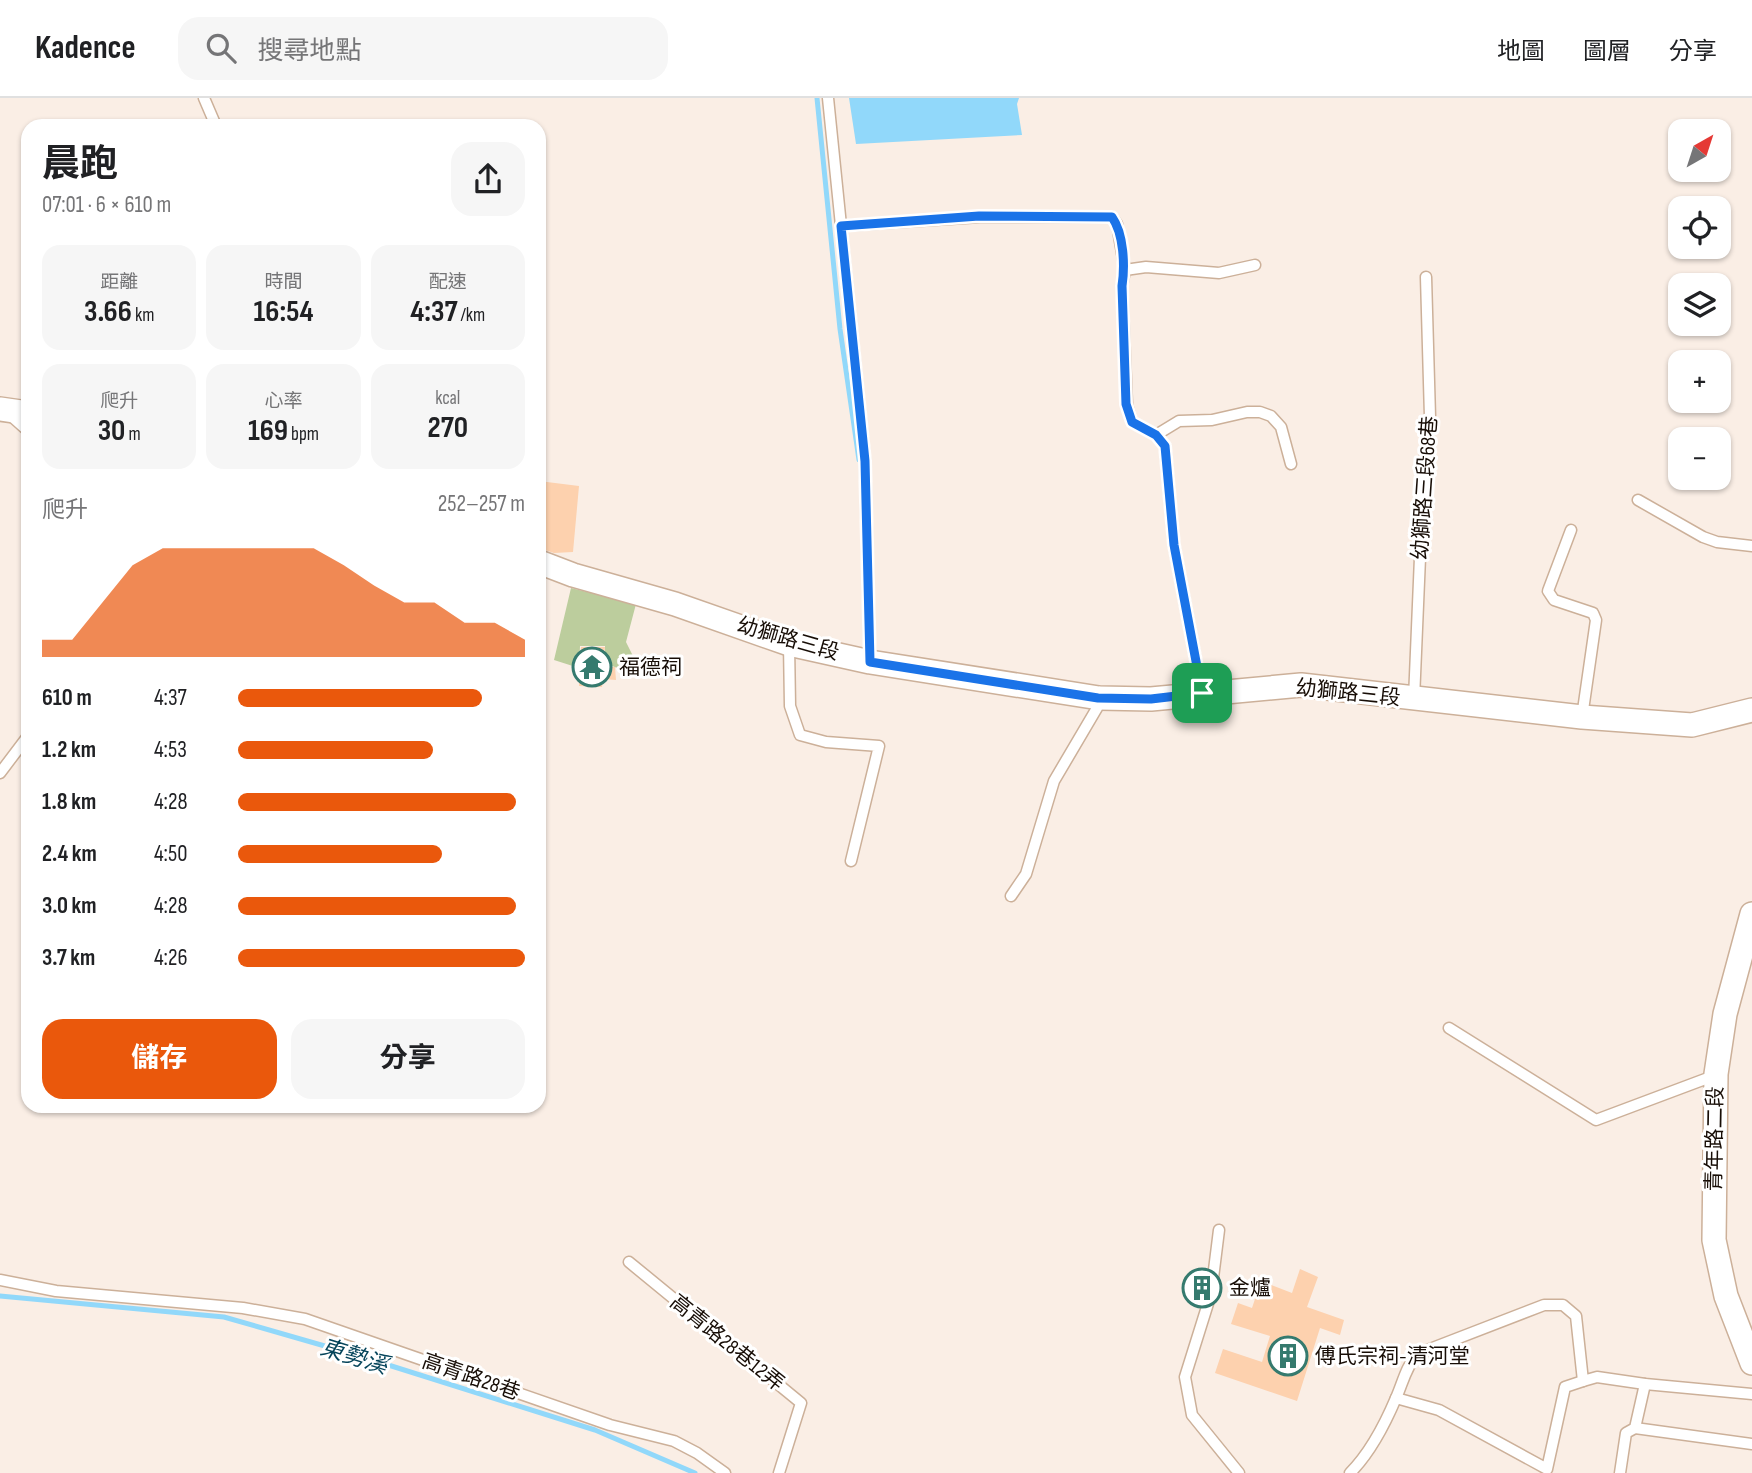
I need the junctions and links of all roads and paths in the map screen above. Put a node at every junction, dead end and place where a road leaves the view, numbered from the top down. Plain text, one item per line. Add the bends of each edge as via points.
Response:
1 (204, 98) edge
2 (828, 98) edge
3 (213, 119) edge
4 (841, 226) junction
5 (1255, 265) dead end
6 (1125, 270) junction
7 (1426, 277) dead end
8 (2, 410) edge
9 (21, 412) edge
10 (21, 425) edge
11 (1156, 435) junction
12 (1291, 464) dead end
13 (1638, 500) dead end
14 (1571, 530) dead end
15 (1752, 546) edge
16 (546, 564) edge
17 (789, 643) junction
18 (870, 662) junction
19 (1202, 693) junction
20 (1098, 698) junction
21 (1414, 699) junction
22 (1752, 710) edge
23 (1582, 717) junction
24 (21, 745) edge
25 (0, 773) edge
26 (851, 861) dead end
27 (1011, 897) dead end
28 (1752, 914) edge
29 (1449, 1028) dead end
30 (1716, 1074) junction
31 (1219, 1230) dead end
32 (629, 1262) dead end
33 (0, 1280) edge
34 (1752, 1363) edge
35 (1583, 1381) junction
36 (1645, 1384) junction
37 (1752, 1394) edge
38 (1396, 1398) junction
39 (1635, 1428) junction
40 (1752, 1444) edge
41 (725, 1473) edge
42 (779, 1473) edge
43 (1239, 1473) edge
44 (1350, 1473) edge
45 (1620, 1473) edge

1 - 3 lane
2 - 4 lane
4 - 6 lane via 979,216 1112,217
4 - 18 lane via 865,461
5 - 6 lane via 1219,273 1146,267
6 - 11 lane via 1126,404 1132,422
7 - 21 lane, 幼獅路三段68巷 via 1430,417
8 - 9 street
8 - 10 lane
11 - 12 lane via 1179,421 1260,412 1281,427
11 - 19 lane via 1165,446 1174,545
13 - 15 lane via 1703,537
14 - 23 lane via 1548,591 1554,600 1593,613 1596,620
16 - 17 street, 幼獅路三段
17 - 18 street, 幼獅路三段
17 - 26 lane via 790,706 800,735 879,746
18 - 20 street, 幼獅路三段
19 - 20 street, 幼獅路三段 via 1151,699
19 - 21 street, 幼獅路三段 via 1301,685
20 - 27 lane via 1097,708 1054,781 1026,874
21 - 23 street, 幼獅路三段
22 - 23 street, 幼獅路三段 via 1692,725
24 - 25 lane
28 - 30 street, 青年路二段 via 1724,1014
29 - 30 lane via 1596,1120
30 - 34 street, 青年路二段 via 1714,1240 1726,1296
31 - 43 lane via 1211,1294 1185,1377 1192,1415
32 - 42 lane, 高青路28巷12弄 via 801,1403
33 - 41 lane, 高青路28巷 via 56,1291 243,1308 305,1319 610,1425 674,1441
35 - 36 lane via 1597,1377
35 - 38 lane via 1565,1387 1547,1469 1439,1410
35 - 38 lane via 1576,1316 1563,1305 1544,1305 1418,1354 1408,1364
36 - 37 lane
36 - 39 lane
38 - 44 lane via 1372,1444
39 - 40 lane
39 - 45 lane via 1626,1433

